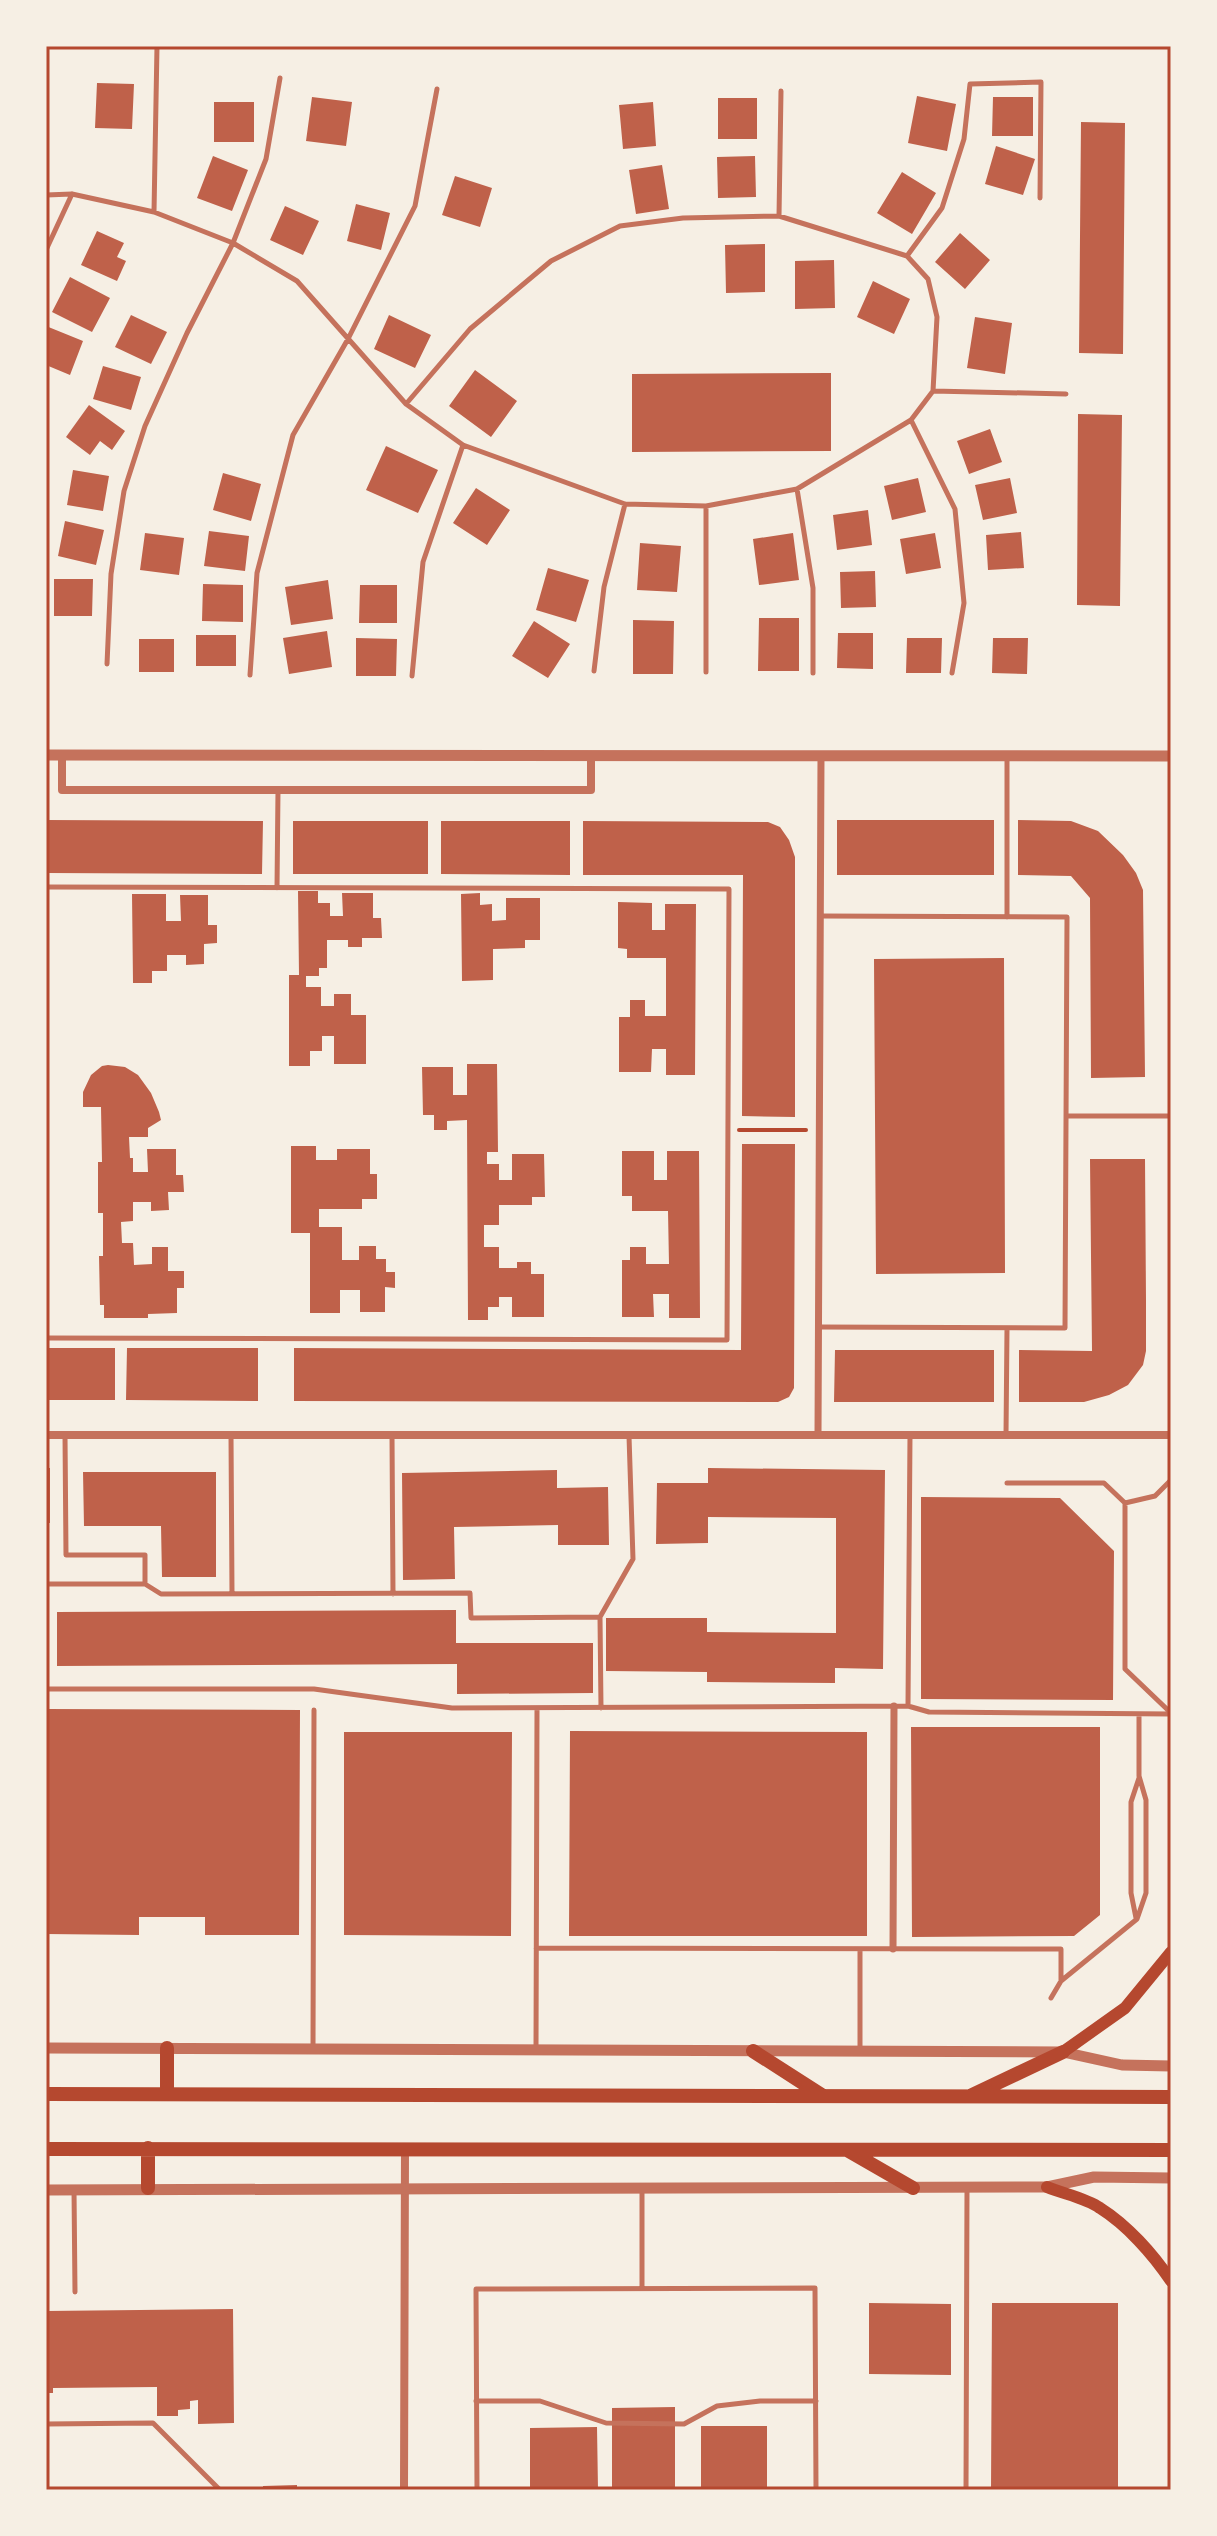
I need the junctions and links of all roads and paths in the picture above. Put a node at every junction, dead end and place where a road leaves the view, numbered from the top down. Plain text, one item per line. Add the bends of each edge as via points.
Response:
1 (157, 46) edge
2 (280, 78) dead end
3 (437, 89) dead end
4 (781, 91) dead end
5 (72, 194) junction
6 (46, 195) edge
7 (1040, 198) dead end
8 (154, 212) junction
9 (779, 216) junction
10 (233, 243) junction
11 (46, 250) edge
12 (907, 256) junction
13 (348, 339) junction
14 (933, 391) junction
15 (1066, 394) dead end
16 (406, 404) junction
17 (911, 420) junction
18 (463, 445) junction
19 (797, 489) junction
20 (625, 504) junction
21 (706, 506) junction
22 (107, 664) dead end
23 (594, 671) dead end
24 (706, 672) dead end
25 (813, 673) dead end
26 (952, 673) dead end
27 (250, 675) dead end
28 (412, 676) dead end
29 (46, 755) edge
30 (62, 755) junction
31 (591, 756) junction
32 (821, 756) junction
33 (1007, 756) junction
34 (1171, 756) edge
35 (278, 790) junction
36 (46, 887) edge
37 (277, 888) junction
38 (820, 916) junction
39 (1007, 917) junction
40 (1066, 1116) junction
41 (1171, 1116) edge
42 (728, 1130) junction
43 (819, 1130) junction
44 (819, 1327) junction
45 (1007, 1328) junction
46 (46, 1338) edge
47 (910, 1434) junction
48 (46, 1435) edge
49 (65, 1435) junction
50 (231, 1435) junction
51 (392, 1435) junction
52 (629, 1435) junction
53 (818, 1435) junction
54 (1006, 1435) junction
55 (1171, 1435) edge
56 (1171, 1480) edge
57 (1007, 1483) dead end
58 (1125, 1503) junction
59 (46, 1584) edge
60 (145, 1584) junction
61 (232, 1594) junction
62 (393, 1594) junction
63 (600, 1617) junction
64 (46, 1689) edge
65 (894, 1706) junction
66 (908, 1706) junction
67 (537, 1708) junction
68 (601, 1708) junction
69 (314, 1710) dead end
70 (1171, 1713) edge
71 (1139, 1714) junction
72 (1139, 1776) junction
73 (1137, 1919) junction
74 (536, 1948) junction
75 (860, 1949) junction
76 (893, 1949) junction
77 (1171, 1952) edge
78 (1061, 1981) junction
79 (1051, 1998) dead end
80 (46, 2048) edge
81 (167, 2048) junction
82 (313, 2050) junction
83 (536, 2050) junction
84 (753, 2051) junction
85 (860, 2051) junction
86 (1063, 2052) junction
87 (1171, 2066) edge
88 (46, 2094) edge
89 (167, 2094) junction
90 (823, 2096) junction
91 (968, 2097) junction
92 (1171, 2097) edge
93 (148, 2148) junction
94 (46, 2149) edge
95 (405, 2149) junction
96 (846, 2150) junction
97 (1171, 2150) edge
98 (1171, 2178) edge
99 (1047, 2187) junction
100 (148, 2188) junction
101 (913, 2188) junction
102 (967, 2188) junction
103 (74, 2189) junction
104 (642, 2189) junction
105 (46, 2190) edge
106 (405, 2191) junction
107 (1171, 2281) edge
108 (642, 2288) junction
109 (75, 2292) dead end
110 (476, 2401) junction
111 (816, 2401) junction
112 (46, 2424) edge
113 (220, 2490) edge
114 (404, 2490) edge
115 (477, 2490) edge
116 (816, 2490) edge
117 (966, 2490) edge

1 - 8 lane
2 - 10 lane via 266,159
3 - 13 lane via 415,206
4 - 9 lane
5 - 6 lane
5 - 8 lane
5 - 11 lane
7 - 12 lane via 1041,82 970,84 964,139 942,208
8 - 10 lane
9 - 12 lane
9 - 16 lane via 683,218 620,226 551,261 470,329
10 - 13 lane via 297,281
10 - 22 lane via 145,426 124,491 111,574
12 - 14 lane via 928,279 937,317
13 - 16 lane
13 - 27 lane via 293,435 257,573
14 - 15 lane
14 - 17 lane
16 - 18 lane
17 - 19 lane
17 - 26 lane via 955,509 964,603
18 - 20 lane
18 - 28 lane via 423,562
19 - 21 lane
19 - 25 lane via 813,588
20 - 21 lane
20 - 23 lane via 604,587
21 - 24 lane
29 - 30 street
30 - 31 street
30 - 35 street via 62,790
31 - 32 street
31 - 35 street via 591,790
32 - 33 street
32 - 38 street
33 - 34 street
33 - 39 lane
35 - 37 lane
36 - 37 lane
37 - 42 lane via 729,889
38 - 39 lane
38 - 43 street
39 - 40 lane via 1067,917
40 - 41 lane
40 - 45 lane via 1065,1328
42 - 43 path
42 - 46 lane via 727,1340
43 - 44 street
44 - 45 lane
44 - 53 street
45 - 54 lane
47 - 53 street
47 - 54 street
47 - 66 lane
48 - 49 street
49 - 50 street
49 - 60 lane via 66,1555 145,1555
50 - 51 street
50 - 61 lane
51 - 52 street
51 - 62 lane
52 - 53 street
52 - 63 lane via 633,1559
54 - 55 street
56 - 58 lane via 1155,1496
57 - 58 lane via 1104,1483
58 - 70 lane via 1125,1669
59 - 60 lane
60 - 61 lane via 161,1594
61 - 62 lane
62 - 63 lane via 470,1593 471,1618
63 - 68 lane
64 - 67 lane via 314,1689 452,1708
65 - 66 lane
65 - 68 lane
65 - 76 street
66 - 71 lane via 929,1712
67 - 68 lane
67 - 74 lane
69 - 82 lane
70 - 71 lane
71 - 72 lane
72 - 73 lane via 1131,1802 1131,1893
72 - 73 lane via 1146,1800 1146,1893
73 - 78 lane
74 - 75 lane
74 - 83 lane
75 - 76 lane
75 - 85 lane
76 - 78 lane via 1061,1949
77 - 86 main road via 1125,2008
78 - 79 lane
80 - 81 street
81 - 82 street
81 - 89 main road
82 - 83 street
83 - 84 street
84 - 85 street
84 - 90 main road
85 - 86 street
86 - 87 street via 1122,2065
86 - 91 main road
88 - 89 main road
89 - 90 main road
90 - 91 main road
91 - 92 main road
93 - 94 main road
93 - 95 main road
93 - 100 main road
95 - 96 main road
95 - 106 street
96 - 97 main road
96 - 101 main road
98 - 99 street via 1094,2177
99 - 102 street
99 - 107 main road via 1099,2206
100 - 103 street
100 - 106 street
101 - 102 street
101 - 104 street
102 - 117 lane
103 - 105 street
103 - 109 lane
104 - 106 street
104 - 108 lane
106 - 114 street
108 - 110 lane via 476,2289
108 - 111 lane via 815,2288
110 - 111 lane via 540,2401 606,2423 684,2424 717,2406
110 - 115 lane
111 - 116 lane
112 - 113 lane via 153,2423

